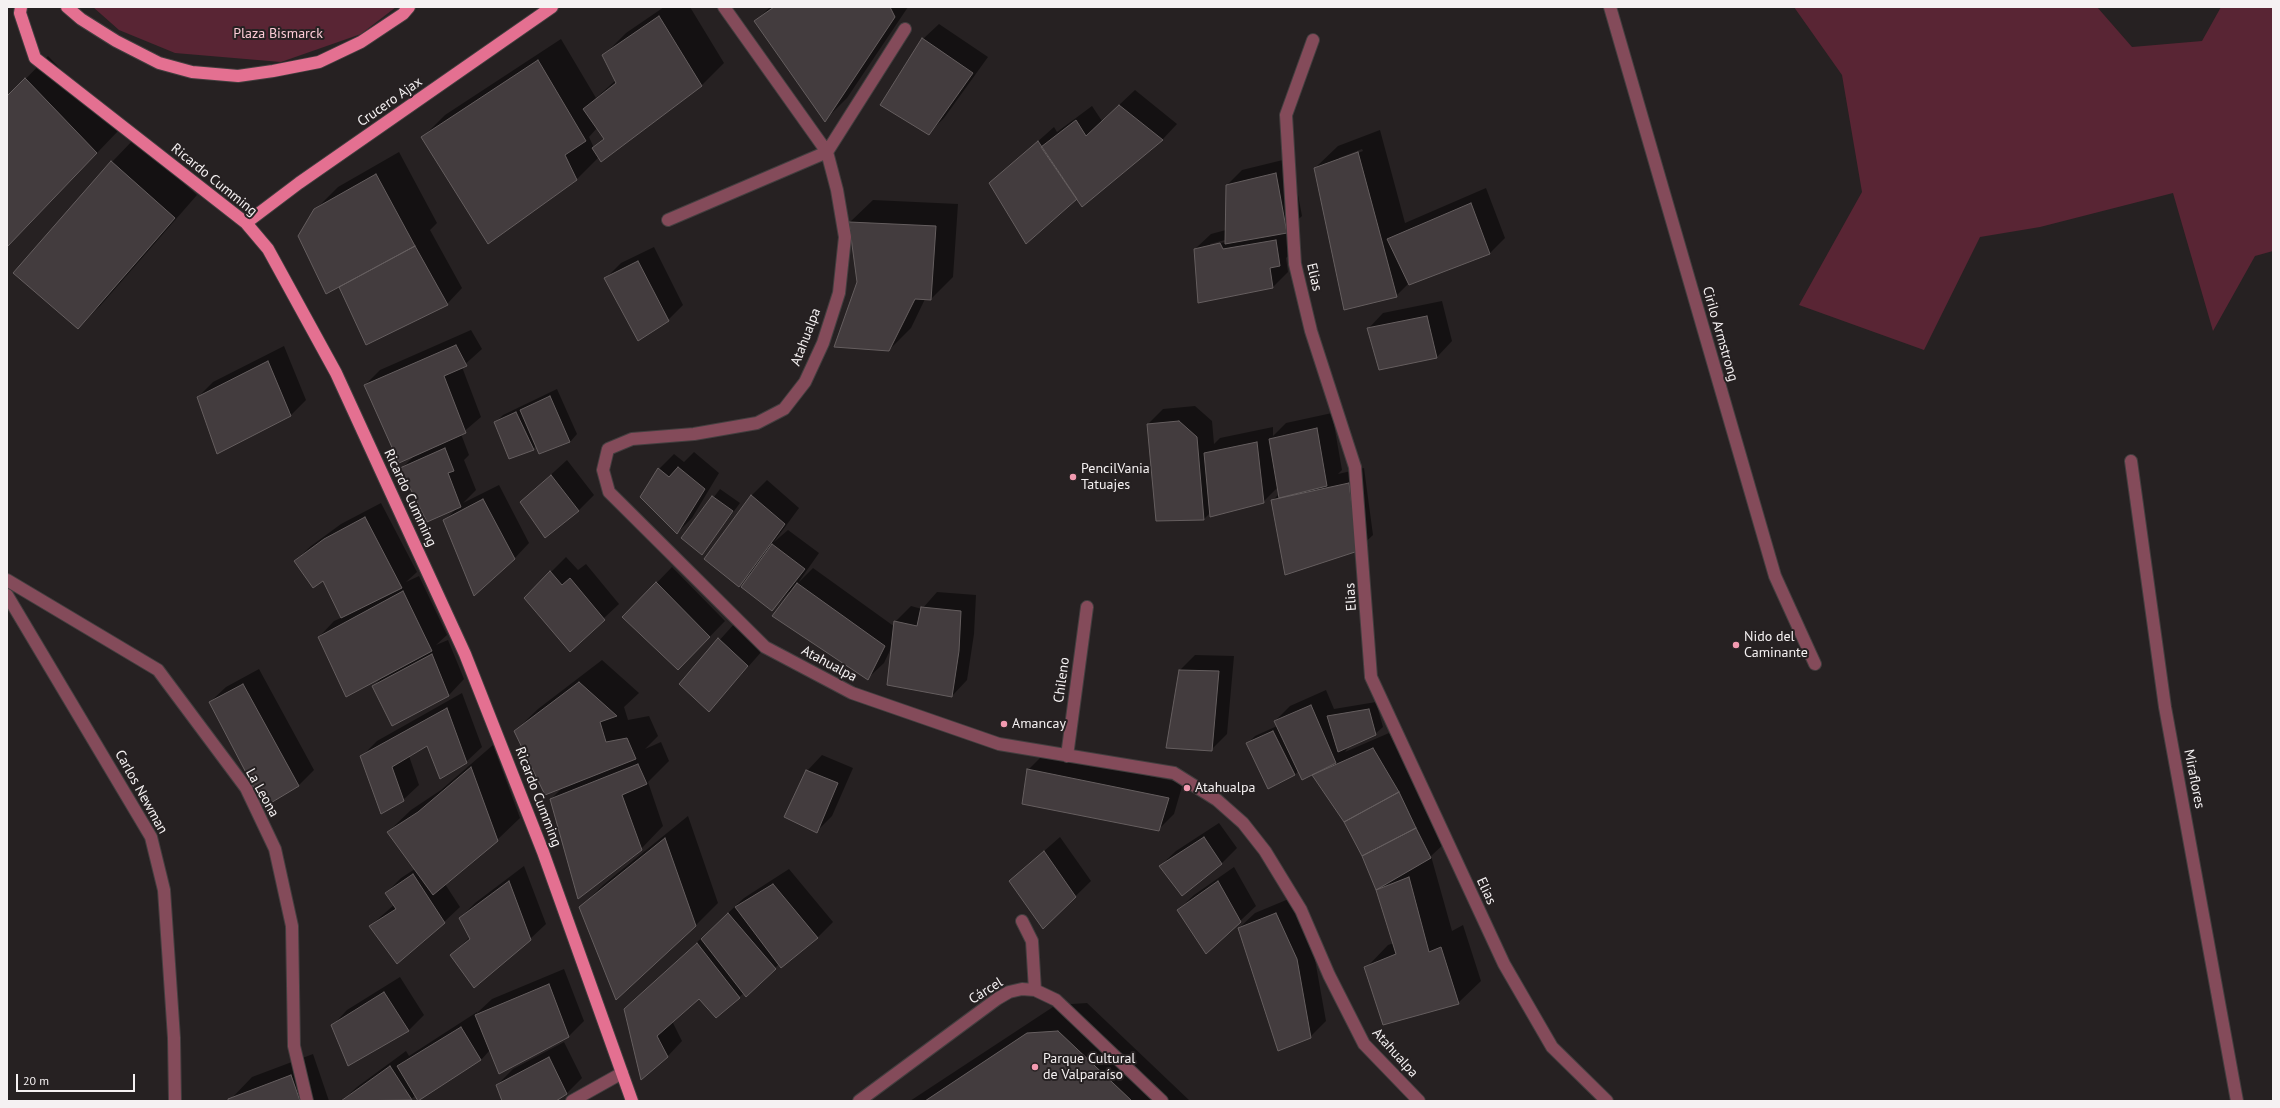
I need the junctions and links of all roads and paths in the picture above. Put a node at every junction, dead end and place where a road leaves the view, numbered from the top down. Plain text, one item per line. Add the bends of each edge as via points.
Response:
1 (21, 7) edge
2 (68, 7) edge
3 (409, 7) edge
4 (552, 7) edge
5 (724, 7) edge
6 (1610, 7) edge
7 (905, 29) dead end
8 (1313, 40) dead end
9 (827, 152) junction
10 (668, 220) dead end
11 (246, 223) junction
12 (2131, 461) dead end
13 (7, 580) edge
14 (7, 595) edge
15 (1087, 607) dead end
16 (1815, 664) dead end
17 (1067, 756) junction
18 (1022, 921) dead end
19 (1035, 990) junction
20 (622, 1073) junction
21 (175, 1101) edge
22 (307, 1101) edge
23 (572, 1101) edge
24 (632, 1101) edge
25 (859, 1101) edge
26 (1162, 1101) edge
27 (1419, 1101) edge
28 (1607, 1101) edge
29 (2238, 1101) edge

1 - 11 main road, Ricardo Cumming via 20,13 35,58
2 - 3 main road via 81,19 116,41 159,63 192,72 238,76 319,62 360,42 403,14
4 - 11 main road, Crucero Ajax via 299,183
5 - 9 street, Atahualpa
6 - 16 street, Cirilo Armstrong via 1775,576
7 - 9 street
8 - 28 street, Elias via 1286,115 1295,264 1312,331 1355,467 1371,677 1504,964 1552,1047
9 - 10 street
9 - 17 street, Atahualpa via 845,237 839,293 823,344 805,382 784,409 757,423 694,434 632,439 608,449 603,470 609,492 765,647 852,693 999,744
11 - 20 main road, Ricardo Cumming via 268,249 336,373 465,654 543,852
12 - 29 street, Miraflores via 2165,707
13 - 22 street, La Leona via 158,670 246,788 275,849 292,926 294,1046
14 - 21 street, Carlos Newman via 150,837 164,890 174,1038
15 - 17 street, Chileno
17 - 27 street, Atahualpa via 1174,773 1217,800 1243,823 1265,850 1301,910 1329,975 1364,1044
18 - 19 street via 1032,941
19 - 25 street, Cárcel via 1009,992 997,999
19 - 26 street, Cárcel via 1056,1000
20 - 23 street
20 - 24 main road, Ricardo Cumming

